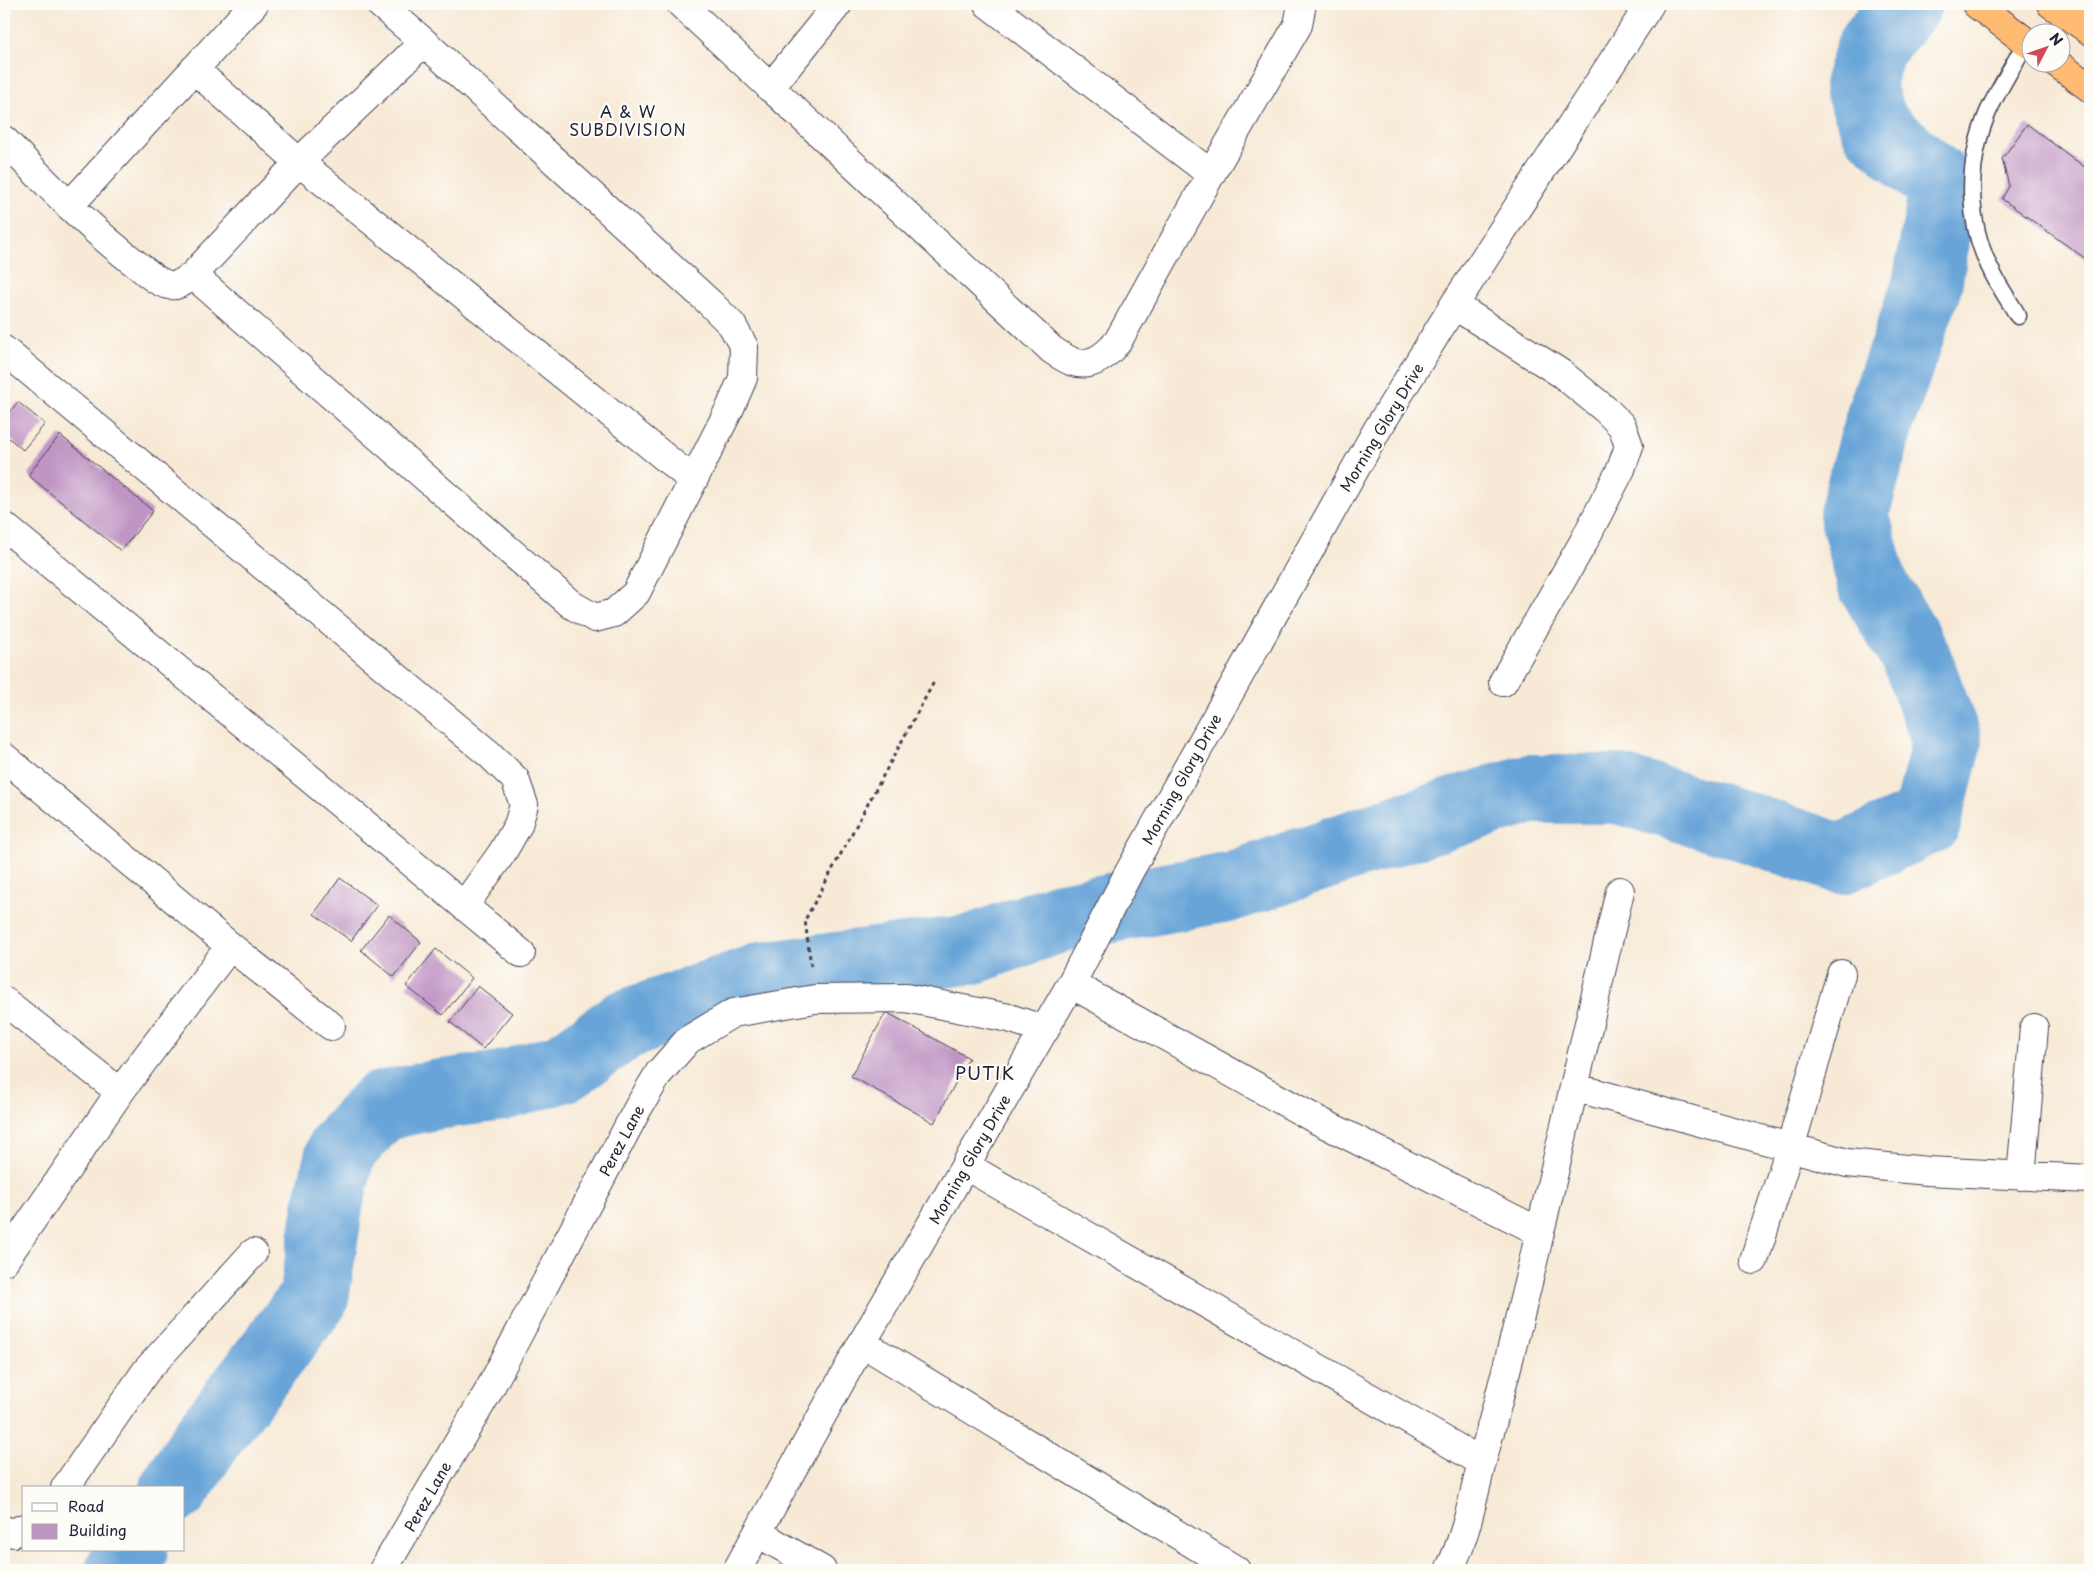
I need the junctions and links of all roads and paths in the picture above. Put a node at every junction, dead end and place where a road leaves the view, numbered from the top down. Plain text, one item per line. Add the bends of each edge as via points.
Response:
1 (254, 4) edge
2 (380, 4) edge
3 (680, 4) edge
4 (838, 4) edge
5 (988, 4) edge
6 (1302, 4) edge
7 (1650, 4) edge
8 (1976, 4) edge
9 (2051, 4) edge
10 (2090, 32) edge
11 (2021, 38) edge
12 (424, 42) junction
13 (194, 69) junction
14 (2068, 72) edge
15 (770, 88) junction
16 (2090, 88) edge
17 (4, 140) edge
18 (300, 162) junction
19 (1211, 174) junction
20 (69, 206) junction
21 (193, 275) junction
22 (1454, 305) junction
23 (2018, 316) dead end
24 (4, 350) edge
25 (693, 480) junction
26 (4, 526) edge
27 (935, 680) dead end
28 (1503, 682) dead end
29 (4, 757) edge
30 (1620, 891) dead end
31 (464, 906) junction
32 (230, 946) junction
33 (521, 954) dead end
34 (812, 969) dead end
35 (1841, 974) dead end
36 (1072, 984) junction
37 (4, 1001) edge
38 (330, 1026) dead end
39 (2034, 1028) dead end
40 (1046, 1030) junction
41 (1574, 1088) junction
42 (120, 1092) junction
43 (1790, 1148) junction
44 (966, 1166) junction
45 (2021, 1176) junction
46 (2090, 1179) edge
47 (12, 1230) edge
48 (1540, 1232) junction
49 (253, 1253) dead end
50 (1754, 1260) dead end
51 (4, 1261) edge
52 (862, 1344) junction
53 (1482, 1462) junction
54 (66, 1486) edge
55 (22, 1529) edge
56 (4, 1530) edge
57 (758, 1533) junction
58 (384, 1570) edge
59 (736, 1570) edge
60 (822, 1570) edge
61 (1236, 1570) edge
62 (1449, 1570) edge

1 - 13 street
2 - 12 street
3 - 15 street
4 - 15 street
5 - 19 street
6 - 19 street via 1298,25
7 - 22 street, Morning Glory Drive
8 - 11 highway
9 - 10 highway
11 - 23 lane via 1976,149 1972,187 1973,216 1982,246 1992,273
12 - 18 street
12 - 25 street via 732,325 744,348 743,378
13 - 18 street
13 - 20 street
14 - 16 highway
15 - 19 street via 1052,350 1074,362 1094,361 1107,355 1118,342
17 - 20 street
18 - 21 street
18 - 25 street
20 - 21 street via 159,281 171,286
21 - 25 street via 565,599 595,618 614,613 636,593
22 - 28 street via 1562,374 1622,426 1629,446 1622,469 1583,543
22 - 36 street, Morning Glory Drive via 1377,430 1128,874
24 - 31 street via 515,779 524,805 518,825
26 - 31 street
27 - 34 path via 805,920
29 - 32 street
30 - 41 street
31 - 33 street
32 - 38 street
32 - 42 street
35 - 43 street
36 - 40 street, Morning Glory Drive
36 - 48 street via 1317,1120
37 - 42 street
39 - 45 street
40 - 44 street, Morning Glory Drive
40 - 58 street, Perez Lane via 1009,1018 906,998 815,999 733,1014 688,1040 659,1073 638,1108 488,1392
41 - 43 street
41 - 48 street
42 - 47 street
43 - 45 street via 1847,1163
43 - 50 street
44 - 52 street, Morning Glory Drive
44 - 53 street
45 - 46 street
47 - 51 street
48 - 53 street
49 - 54 street via 146,1371
52 - 57 street, Morning Glory Drive
52 - 61 street
53 - 62 street via 1458,1554
55 - 56 street via 13,1533
57 - 59 street, Morning Glory Drive
57 - 60 street

